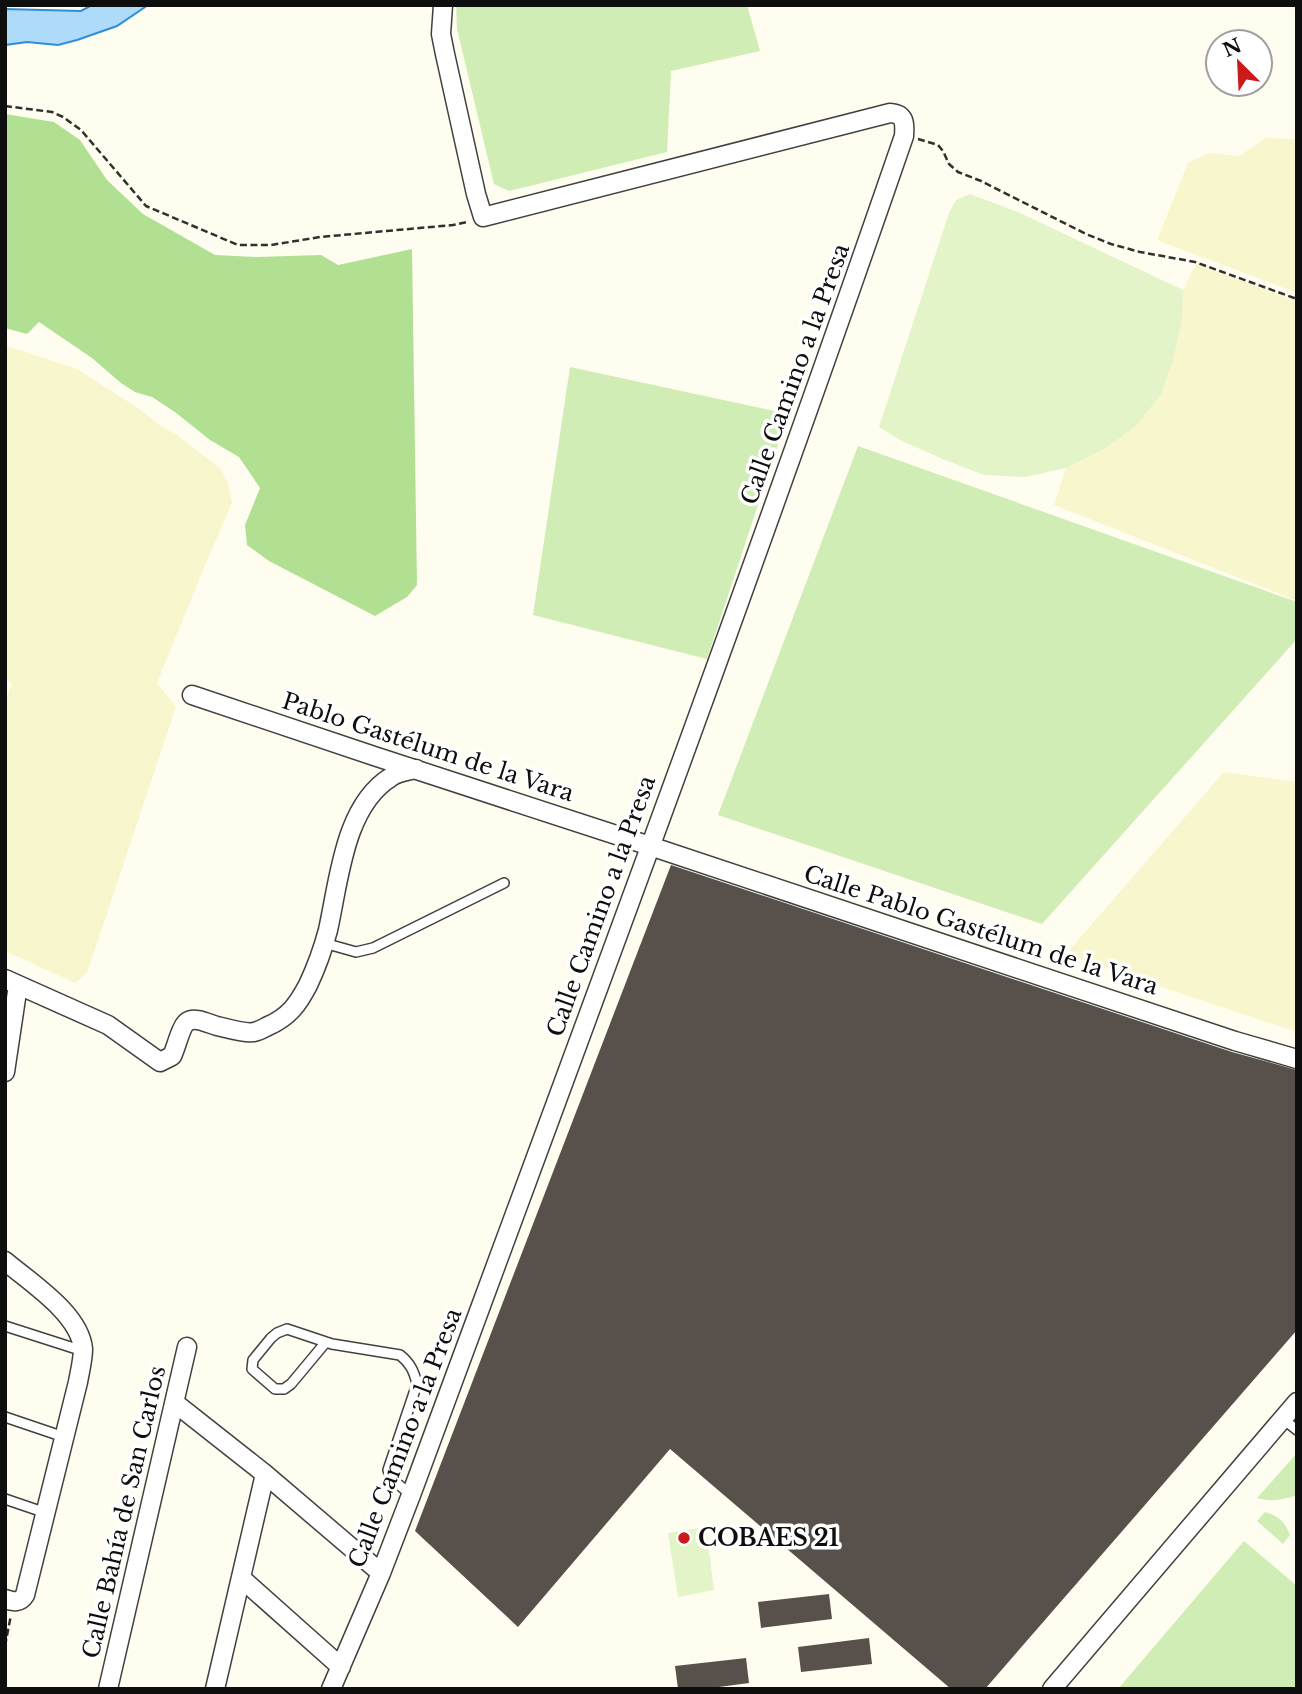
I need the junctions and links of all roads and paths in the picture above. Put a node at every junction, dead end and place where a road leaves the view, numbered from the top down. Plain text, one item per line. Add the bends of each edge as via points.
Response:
1 (443, 5) edge
2 (5, 106) edge
3 (904, 136) junction
4 (483, 217) junction
5 (1297, 299) edge
6 (192, 695) dead end
7 (416, 769) junction
8 (650, 845) junction
9 (504, 883) dead end
10 (324, 943) junction
11 (12, 982) edge
12 (1297, 1059) edge
13 (5, 1072) edge
14 (5, 1261) edge
15 (5, 1326) edge
16 (326, 1342) junction
17 (187, 1347) dead end
18 (83, 1351) junction
19 (1297, 1402) edge
20 (175, 1403) junction
21 (5, 1417) edge
22 (1290, 1424) edge
23 (64, 1437) junction
24 (265, 1474) junction
25 (411, 1495) junction
26 (5, 1499) edge
27 (46, 1513) junction
28 (381, 1573) junction
29 (241, 1578) junction
30 (10, 1600) edge
31 (5, 1646) edge
32 (341, 1667) junction
33 (108, 1689) edge
34 (215, 1689) edge
35 (331, 1689) edge
36 (1052, 1689) edge

1 - 4 street via 441,34
2 - 4 path via 63,117 81,130 146,206 237,244 271,245 453,225
3 - 4 street via 903,118 890,113
3 - 5 path via 938,145 958,173 1086,234 1140,252 1195,262
3 - 8 street, Calle Camino a la Presa
6 - 7 street, Pablo Gastélum de la Vara
7 - 8 street, Pablo Gastélum de la Vara
7 - 10 street via 393,775 362,807 340,866
8 - 12 street, Calle Pablo Gastélum de la Vara
8 - 25 street, Calle Camino a la Presa
9 - 10 lane via 373,948 356,952
10 - 11 street via 308,984 280,1021 252,1033 188,1021 172,1056 160,1062 108,1025
11 - 13 street
14 - 18 street via 66,1313 80,1334
15 - 18 lane
16 - 16 lane via 284,1389 275,1389 252,1368 253,1360 282,1330
16 - 25 lane via 400,1355 415,1373 417,1384 388,1470
17 - 20 street, Calle Bahía de San Carlos
18 - 23 street
19 - 22 street
20 - 24 street
20 - 33 street, Calle Bahía de San Carlos
21 - 23 lane
22 - 36 street
23 - 27 street
24 - 28 street
24 - 29 street
25 - 28 street, Calle Camino a la Presa
26 - 27 lane
27 - 30 street via 25,1595 19,1601
28 - 32 street, Calle Camino a la Presa
29 - 32 street
29 - 34 street
30 - 31 path
32 - 35 street, Calle Camino a la Presa

